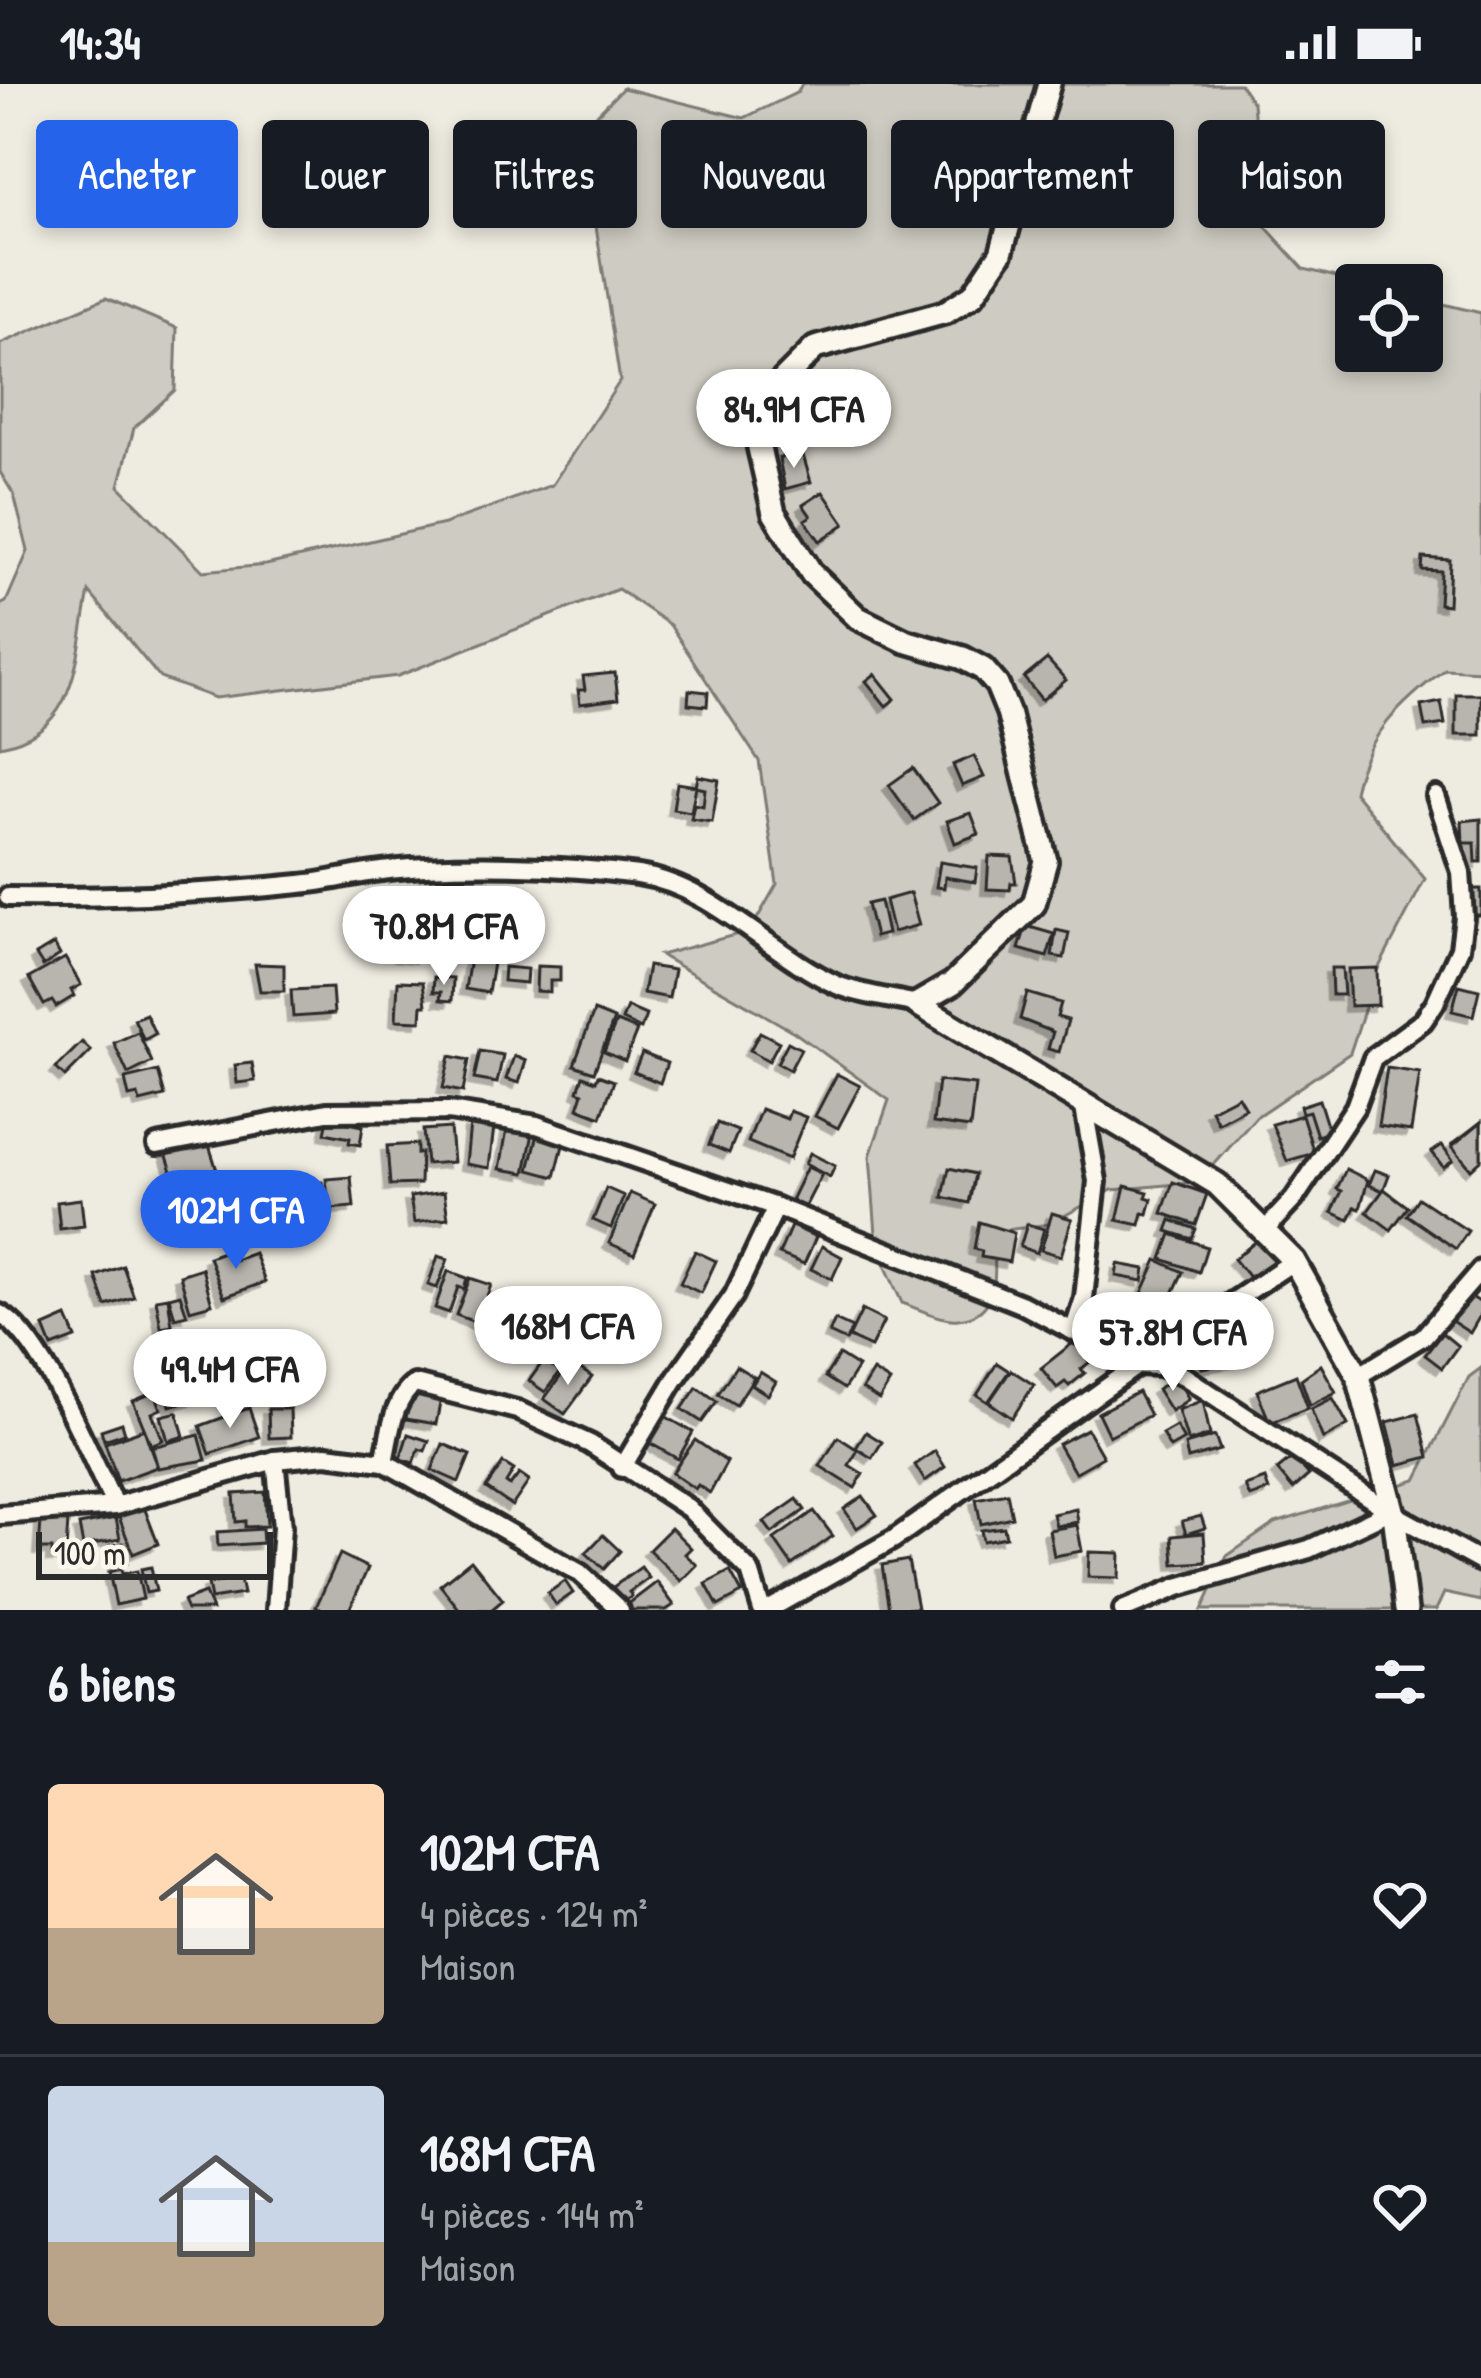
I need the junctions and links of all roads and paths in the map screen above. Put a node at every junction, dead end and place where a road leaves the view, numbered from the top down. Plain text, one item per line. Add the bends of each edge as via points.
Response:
1 (1049, 84) edge
2 (1436, 796) dead end
3 (8, 897) dead end
4 (917, 1004) junction
5 (1084, 1102) junction
6 (157, 1145) dead end
7 (776, 1207) junction
8 (1264, 1231) junction
9 (1294, 1261) junction
10 (1481, 1270) edge
11 (0, 1314) edge
12 (1074, 1329) junction
13 (1138, 1365) junction
14 (1358, 1376) junction
15 (275, 1460) junction
16 (384, 1462) junction
17 (622, 1468) junction
18 (115, 1506) junction
19 (1392, 1513) junction
20 (0, 1515) edge
21 (1481, 1562) edge
22 (276, 1610) edge
23 (620, 1610) edge
24 (765, 1610) edge
25 (1123, 1610) edge
26 (1406, 1610) edge

1 - 4 street via 1001,253 974,295 946,312 814,348 778,385 759,448 774,513 812,574 858,618 983,669 1008,712 1046,861 1034,904 953,983
2 - 8 street via 1461,872 1460,948 1436,1003 1373,1058 1354,1107
3 - 4 street via 305,884 385,871 536,867 643,876 705,901 841,987
4 - 5 street
5 - 8 street via 1217,1184
5 - 12 street via 1097,1181
6 - 7 street via 327,1112 449,1111 537,1126
7 - 12 street
7 - 17 street via 734,1295
8 - 9 street
9 - 13 street
9 - 14 street
10 - 14 street via 1424,1336
11 - 18 street via 40,1358
12 - 13 street
13 - 19 street via 1184,1376
13 - 24 street via 894,1539
14 - 19 street
15 - 16 street
15 - 18 street
15 - 22 street via 282,1527
16 - 17 street via 398,1405 416,1384 517,1410
16 - 23 street via 580,1574
17 - 24 street via 688,1508 750,1571
18 - 20 street
19 - 21 street
19 - 25 street
19 - 26 street

